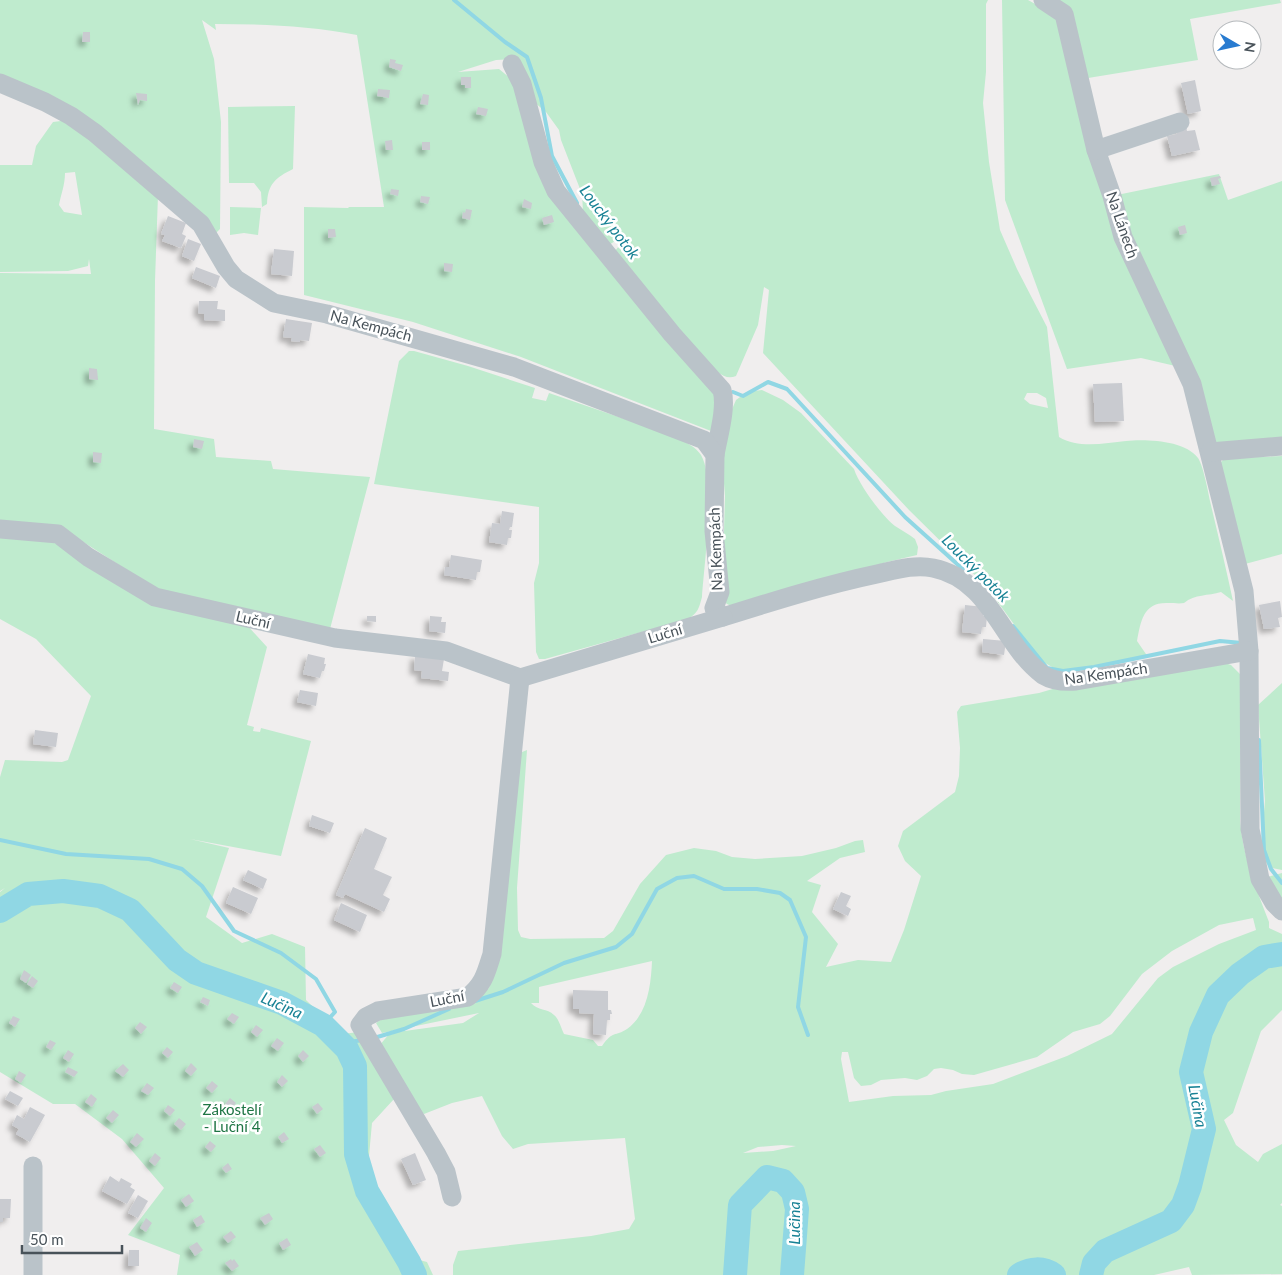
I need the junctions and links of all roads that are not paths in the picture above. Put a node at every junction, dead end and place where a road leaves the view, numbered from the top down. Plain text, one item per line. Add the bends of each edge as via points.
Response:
1 (1043, 0) edge
2 (512, 64) dead end
3 (0, 83) edge
4 (1180, 122) dead end
5 (1096, 150) junction
6 (1282, 446) edge
7 (1210, 452) junction
8 (715, 455) junction
9 (0, 529) edge
10 (723, 617) junction
11 (1248, 651) junction
12 (520, 678) junction
13 (1282, 911) edge
14 (33, 1166) dead end
15 (452, 1197) dead end
16 (33, 1275) edge

1 - 5 street, Na Lánech via 1064,14
2 - 8 street via 522,84 543,162 556,191 672,334 722,390 724,406
3 - 8 street, Na Kempách via 45,102 95,133 201,224 236,278 274,303 327,314 514,367 704,440
4 - 5 street
5 - 7 street, Na Lánech via 1123,237 1192,384
6 - 7 street
7 - 11 street, Na Lánech via 1244,591
8 - 10 street, Na Kempách via 714,531 720,592 714,608
9 - 12 street, Luční via 58,534 88,557 155,598 335,638 446,650
10 - 11 street, Na Kempách via 834,584 911,567 933,568 953,575 982,598 1023,654 1052,679 1076,681
10 - 12 street, Luční
11 - 13 street via 1250,829 1260,880
12 - 15 street, Luční via 492,954 484,978 468,997 378,1010 360,1025 436,1153 446,1172
14 - 16 street

